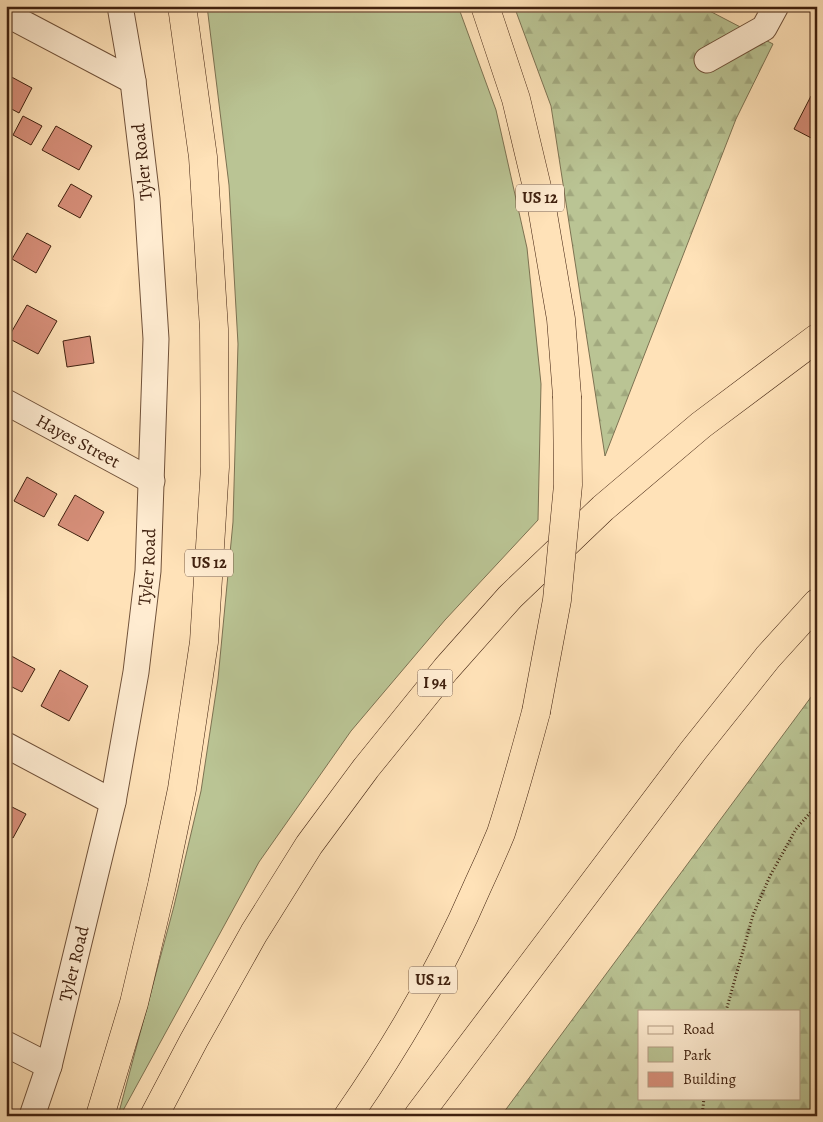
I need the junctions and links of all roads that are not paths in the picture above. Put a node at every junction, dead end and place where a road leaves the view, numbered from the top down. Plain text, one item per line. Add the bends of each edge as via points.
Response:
1 (120, 6) edge
2 (182, 6) edge
3 (485, 6) edge
4 (776, 6) edge
5 (6, 14) edge
6 (707, 60) dead end
7 (133, 82) junction
8 (817, 338) edge
9 (6, 402) edge
10 (152, 481) junction
11 (817, 603) edge
12 (6, 745) edge
13 (113, 802) junction
14 (6, 1044) edge
15 (49, 1066) junction
16 (32, 1116) edge
17 (100, 1116) edge
18 (154, 1116) edge
19 (348, 1116) edge
20 (418, 1116) edge

1 - 7 street, Tyler Road
2 - 17 highway, US 12 via 203,157 214,330 215,467 204,642 182,790 162,885 134,1003
3 - 19 highway, US 12, bridge via 516,100 542,208 561,319 567,396 568,485 557,600 536,712 500,834 459,930 421,1002
4 - 6 street via 764,28
5 - 7 street
7 - 10 street, Tyler Road via 147,199 156,339
8 - 18 highway, I 94 via 701,425 603,508 510,596 446,669 309,845 254,933
9 - 10 street, Hayes Street
10 - 13 street, Tyler Road via 148,571
11 - 20 highway via 768,657 699,744
12 - 13 street
13 - 15 street, Tyler Road
14 - 15 street
15 - 16 street, Tyler Road

